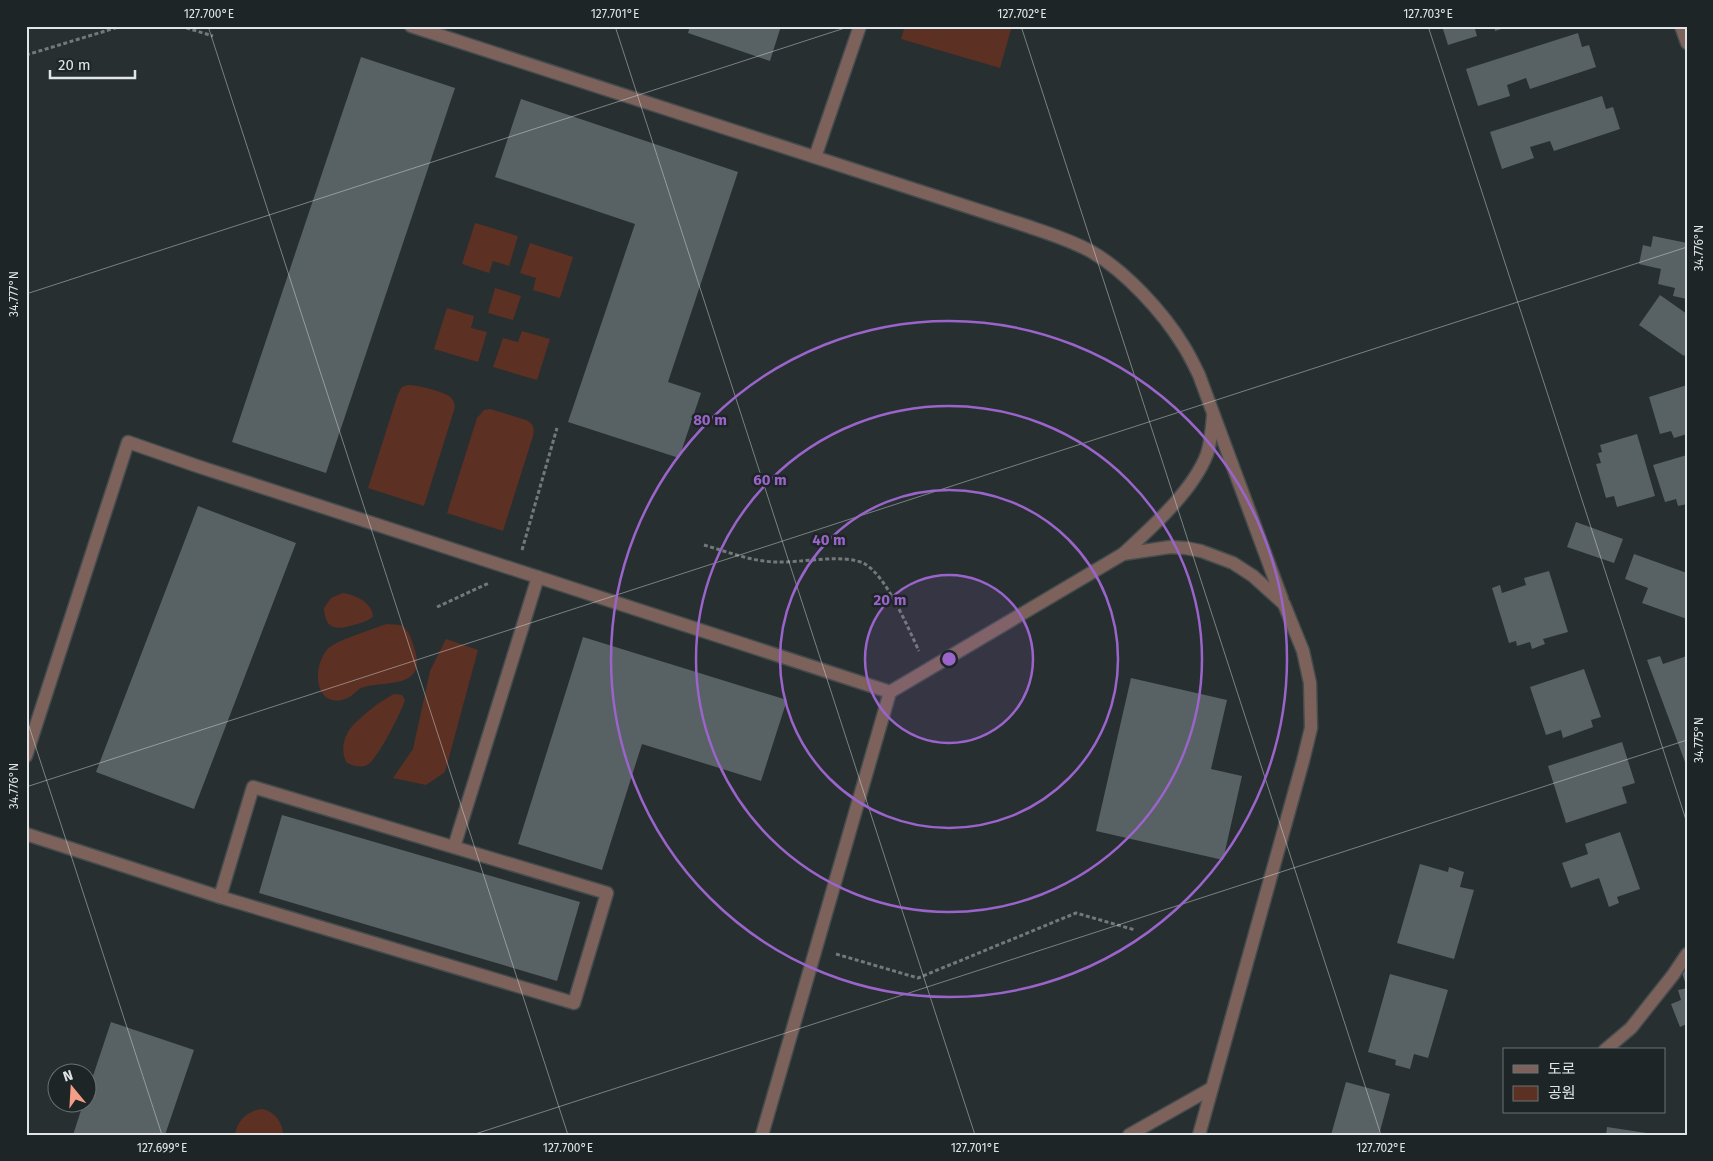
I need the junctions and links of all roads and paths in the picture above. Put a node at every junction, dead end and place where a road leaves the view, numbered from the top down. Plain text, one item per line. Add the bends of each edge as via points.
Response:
1 (122, 26) edge
2 (180, 26) edge
3 (411, 26) edge
4 (860, 26) edge
5 (1681, 26) edge
6 (213, 36) dead end
7 (1687, 43) edge
8 (26, 55) edge
9 (815, 157) junction
10 (1214, 414) junction
11 (557, 428) dead end
12 (704, 545) dead end
13 (1123, 554) junction
14 (516, 570) junction
15 (538, 577) junction
16 (480, 587) dead end
17 (1284, 604) junction
18 (437, 607) dead end
19 (929, 670) junction
20 (890, 692) junction
21 (26, 756) edge
22 (26, 834) edge
23 (454, 847) junction
24 (220, 897) junction
25 (1135, 930) dead end
26 (816, 948) junction
27 (1687, 954) edge
28 (1607, 1048) edge
29 (1212, 1088) junction
30 (762, 1135) edge
31 (1129, 1135) edge
32 (1199, 1135) edge

1 - 8 path
2 - 6 path
3 - 9 street
4 - 9 street
5 - 7 street
9 - 10 street via 1055,235 1092,252 1134,285 1173,330 1199,375
10 - 13 street via 1207,454 1194,478 1157,522
10 - 17 street
11 - 14 path
12 - 19 path via 751,559 778,562 836,559 865,564 891,596
13 - 17 street via 1170,547 1201,551 1244,569
13 - 19 street
14 - 15 street
14 - 21 street via 128,442
15 - 20 street
15 - 23 street
16 - 18 path
17 - 29 street via 1308,669 1311,728
19 - 20 street
20 - 26 street
22 - 24 street
23 - 24 street via 254,787
23 - 24 street via 607,893 574,1003
25 - 26 path via 1076,913 918,978
26 - 30 street
27 - 28 street via 1631,1028
29 - 31 street
29 - 32 street

